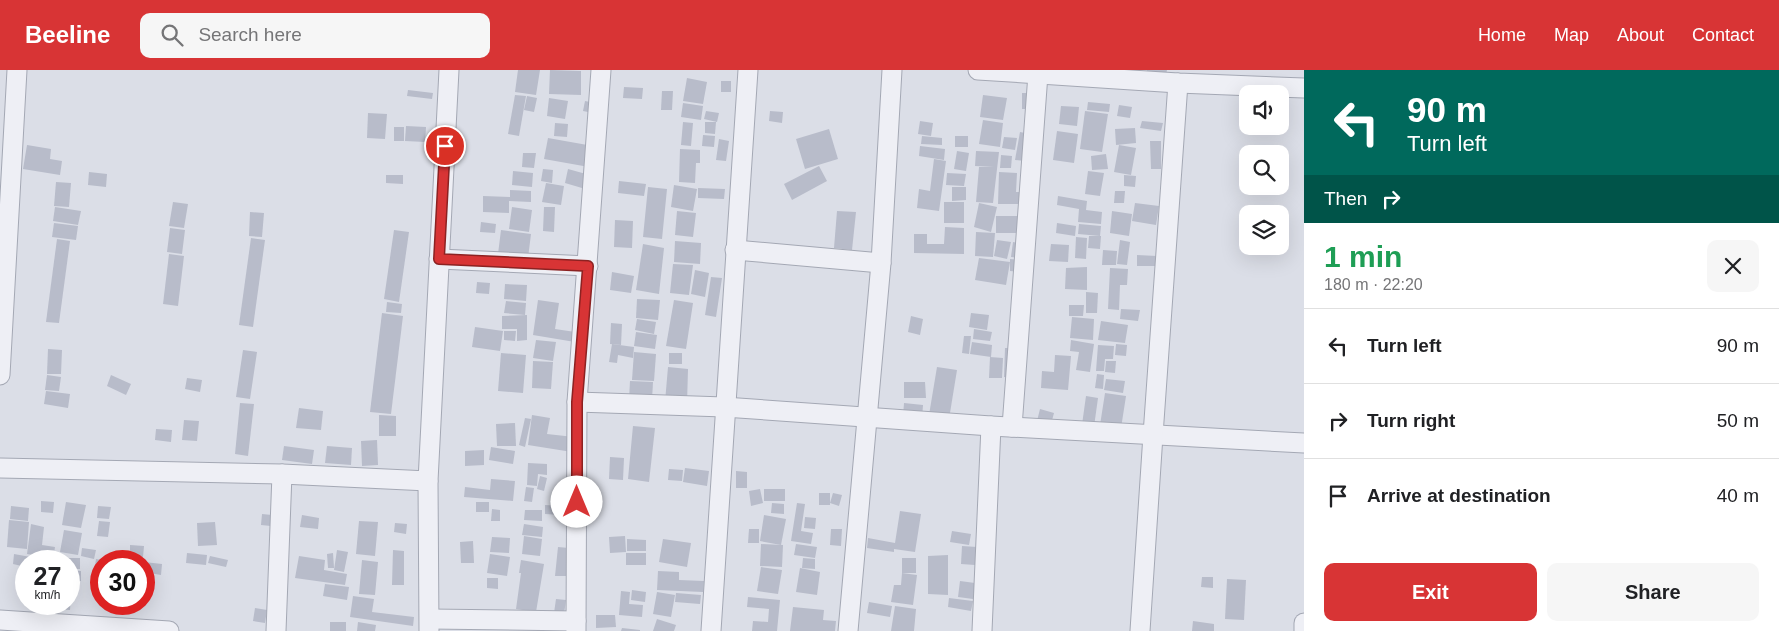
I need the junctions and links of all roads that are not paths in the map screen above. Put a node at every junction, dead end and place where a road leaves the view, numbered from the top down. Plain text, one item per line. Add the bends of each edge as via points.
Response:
1 (17, 70) edge
2 (449, 70) edge
3 (601, 70) edge
4 (748, 70) edge
5 (892, 70) edge
6 (978, 70) edge
7 (1038, 74) junction
8 (1178, 83) junction
9 (1304, 88) edge
10 (6, 161) edge
11 (735, 250) junction
12 (439, 259) junction
13 (881, 263) junction
14 (588, 266) junction
15 (0, 375) edge
16 (577, 402) junction
17 (724, 407) junction
18 (867, 417) junction
19 (991, 426) junction
20 (1012, 427) junction
21 (1153, 435) junction
22 (1304, 443) edge
23 (0, 468) edge
24 (282, 474) junction
25 (428, 481) junction
26 (1304, 623) edge
27 (6, 624) edge
28 (429, 625) edge
29 (576, 626) edge
30 (141, 630) edge
31 (169, 631) edge
32 (276, 631) edge
33 (710, 631) edge
34 (848, 631) edge
35 (982, 631) edge
36 (1140, 631) edge
37 (1304, 631) edge

1 - 10 street
2 - 12 street
3 - 14 street
4 - 11 street
5 - 13 street
6 - 7 street
7 - 8 street
7 - 20 street
8 - 9 street
8 - 21 street
10 - 15 street
11 - 13 street
11 - 17 street
12 - 14 street
12 - 25 street
13 - 18 street
14 - 16 street
16 - 17 street
16 - 29 street
17 - 18 street
17 - 33 street
18 - 19 street
18 - 34 street
19 - 20 street
19 - 35 street
20 - 21 street
21 - 22 street
21 - 36 street
23 - 24 street
24 - 25 street
24 - 32 street
25 - 28 street
26 - 37 street
27 - 30 street
28 - 29 street
30 - 31 street

